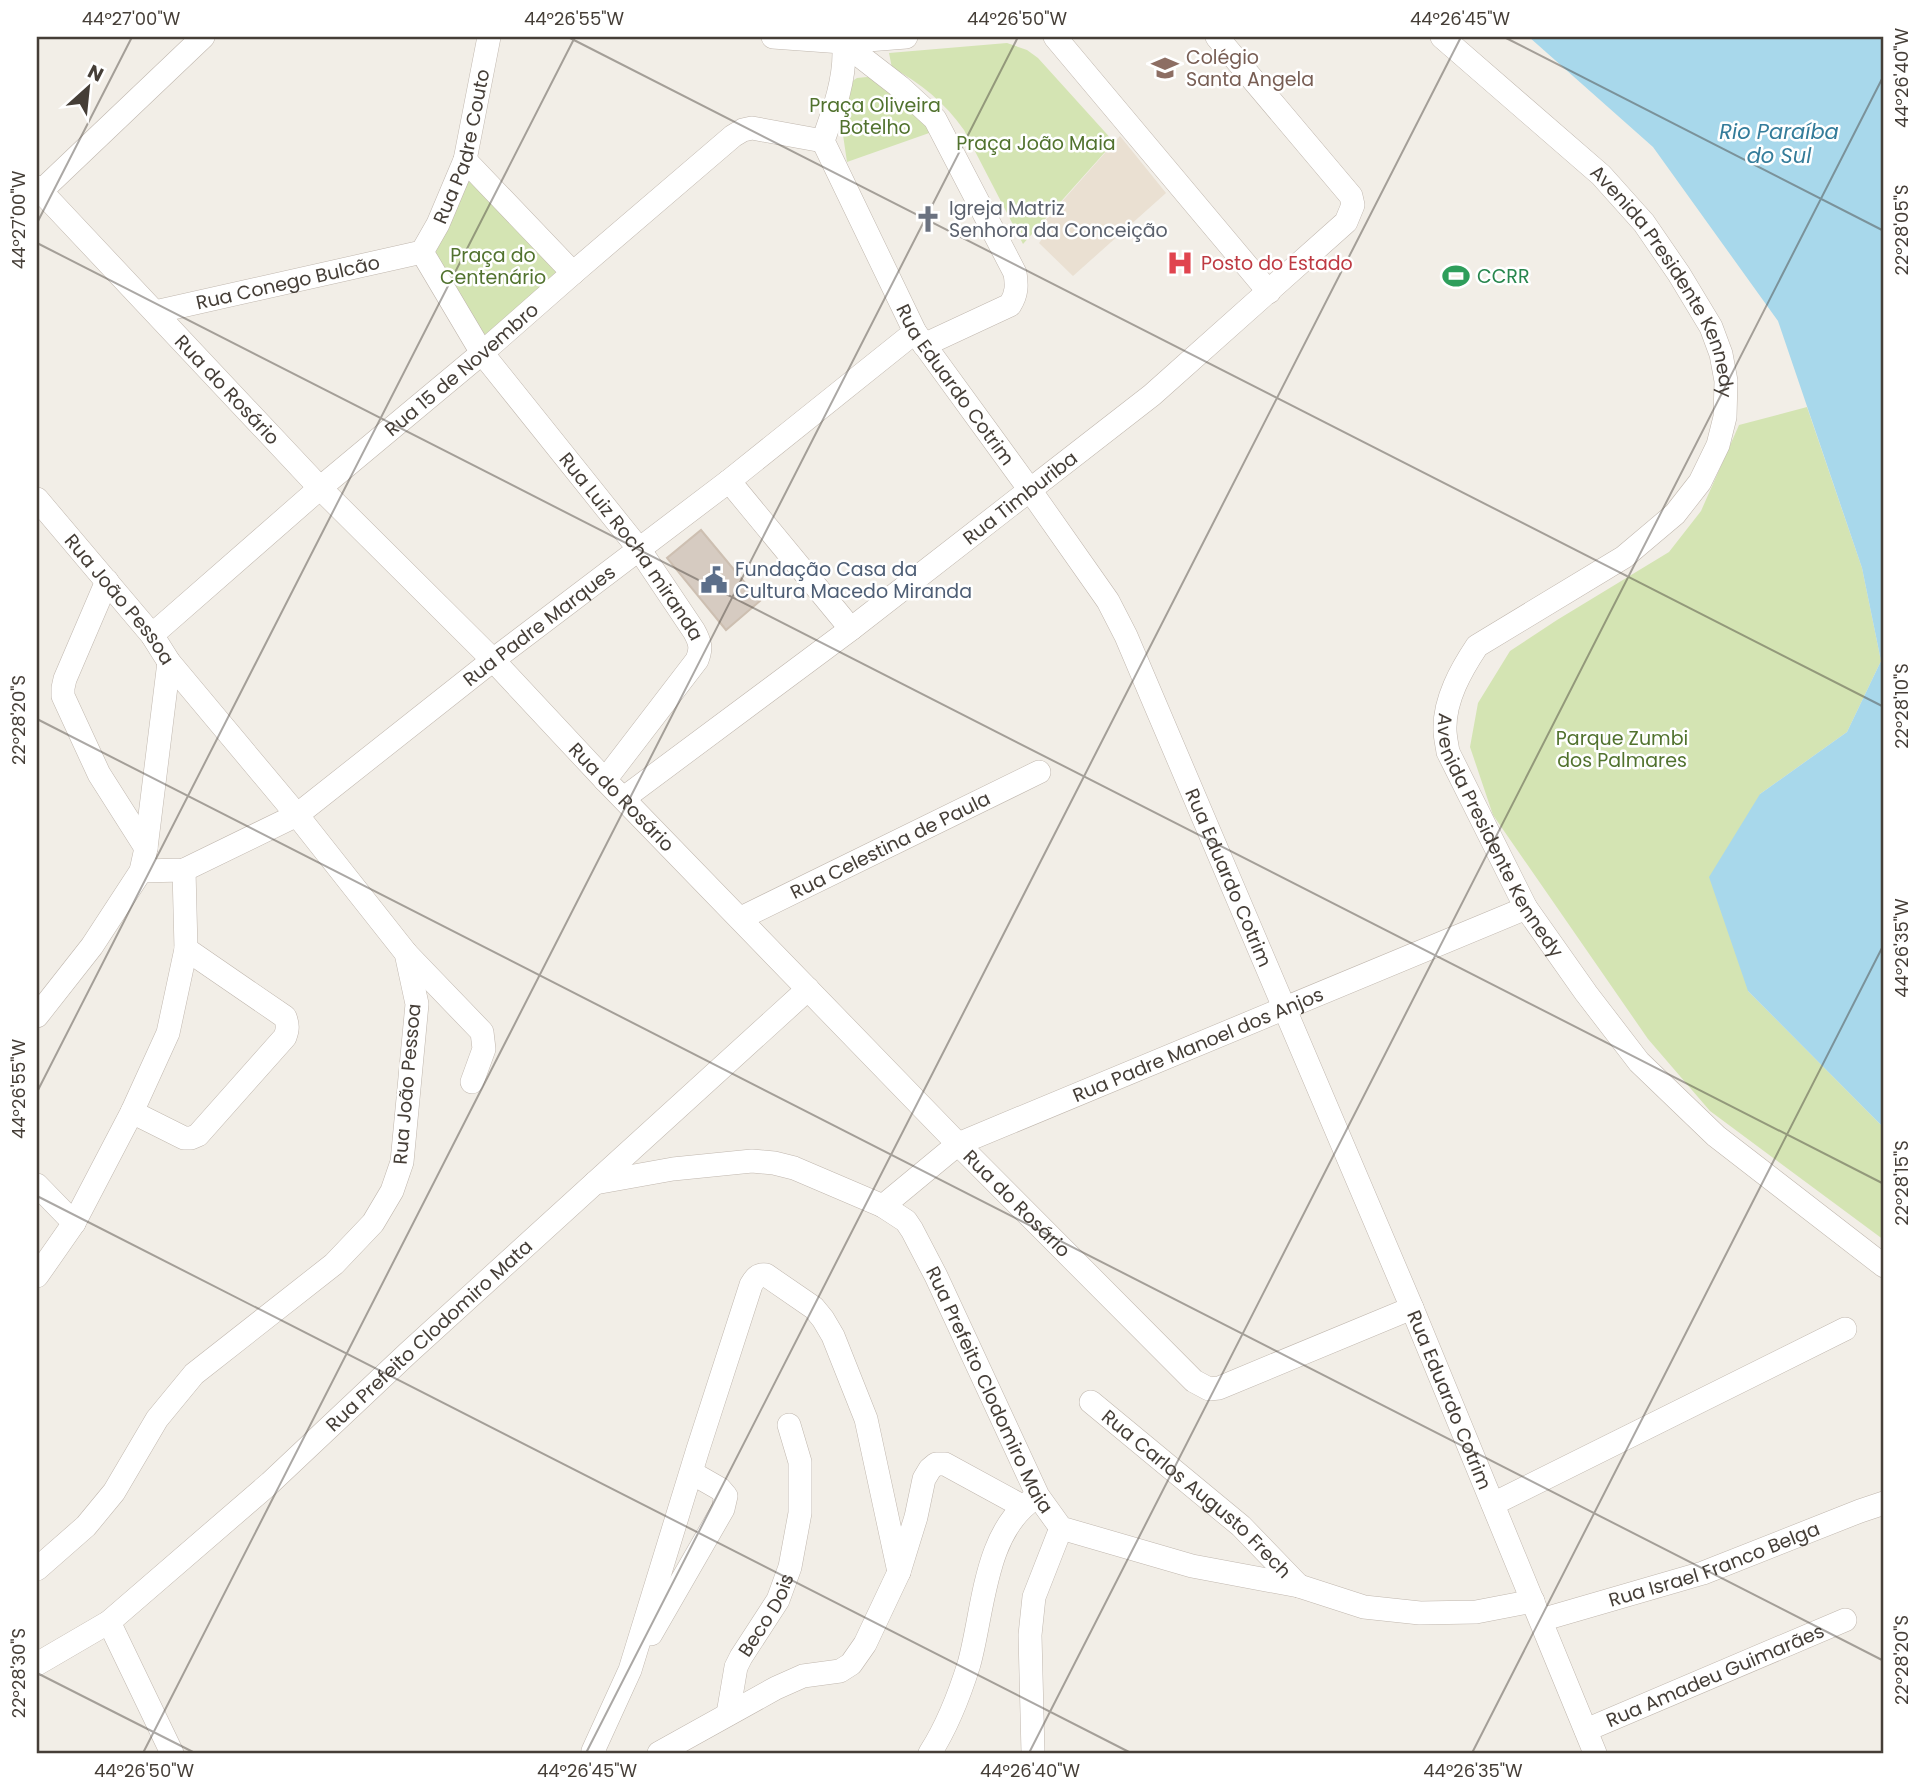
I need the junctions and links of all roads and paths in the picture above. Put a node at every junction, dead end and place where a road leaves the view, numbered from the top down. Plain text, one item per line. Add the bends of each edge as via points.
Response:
1 (203, 37) edge
2 (489, 37) edge
3 (773, 37) edge
4 (906, 37) edge
5 (1055, 37) edge
6 (1217, 37) edge
7 (1442, 37) edge
8 (842, 39) edge
9 (822, 141) junction
10 (466, 160) junction
11 (38, 191) edge
12 (422, 252) junction
13 (573, 272) junction
14 (1269, 292) junction
15 (155, 312) junction
16 (920, 339) junction
17 (482, 353) junction
18 (729, 481) junction
19 (320, 488) junction
20 (1030, 490) junction
21 (37, 499) edge
22 (639, 549) junction
23 (107, 581) junction
24 (851, 629) junction
25 (152, 635) junction
26 (493, 660) junction
27 (169, 662) junction
28 (1039, 772) dead end
29 (605, 780) junction
30 (624, 798) junction
31 (297, 815) junction
32 (144, 860) junction
33 (184, 870) junction
34 (1526, 908) junction
35 (741, 918) junction
36 (186, 950) junction
37 (406, 953) junction
38 (808, 989) junction
39 (1286, 1009) junction
40 (37, 1016) edge
41 (471, 1082) dead end
42 (132, 1112) junction
43 (958, 1144) junction
44 (595, 1183) junction
45 (37, 1185) edge
46 (883, 1206) junction
47 (74, 1223) junction
48 (1884, 1266) edge
49 (37, 1276) edge
50 (1412, 1308) junction
51 (1845, 1329) dead end
52 (1091, 1402) dead end
53 (789, 1425) dead end
54 (692, 1473) junction
55 (1030, 1501) junction
56 (1884, 1503) edge
57 (1493, 1504) junction
58 (1061, 1528) junction
59 (37, 1569) edge
60 (899, 1572) junction
61 (1300, 1586) junction
62 (1537, 1611) junction
63 (1845, 1620) dead end
64 (109, 1622) junction
65 (37, 1664) edge
66 (630, 1670) junction
67 (728, 1714) junction
68 (1586, 1730) junction
69 (594, 1752) edge
70 (172, 1753) edge
71 (659, 1753) edge
72 (930, 1753) edge
73 (1032, 1753) edge
74 (1595, 1753) edge

1 - 11 street
2 - 10 street, Rua Padre Couto
3 - 8 street
4 - 8 street
5 - 14 street
6 - 14 street, Rua Timburiba via 1351,196 1353,205 1346,222
7 - 34 street, Avenida Presidente Kennedy via 1601,176 1644,223 1712,327 1726,381 1718,445 1700,482 1675,514 1625,557 1477,646 1462,669 1449,704 1448,752
8 - 9 street via 842,80
8 - 16 street, Rua Padre Marques via 934,119 1012,265 1017,284 1005,308
9 - 13 street, Rua 15 de Novembro via 743,130
9 - 16 street, Rua Eduardo Cotrim
10 - 12 street, Rua Padre Couto
10 - 13 street
11 - 15 street, Rua do Rosário
12 - 15 street, Rua Conego Bulcão
12 - 17 street
13 - 17 street, Rua 15 de Novembro
14 - 20 street, Rua Timburiba via 1152,395
15 - 19 street, Rua do Rosário
16 - 18 street, Rua Padre Marques
16 - 20 street, Rua Eduardo Cotrim
17 - 19 street, Rua 15 de Novembro
17 - 22 street, Rua Luiz Rocha miranda
18 - 22 street, Rua Padre Marques
18 - 24 street
19 - 25 street, Rua 15 de Novembro
19 - 26 street, Rua do Rosário
20 - 24 street, Rua Timburiba
20 - 39 street, Rua Eduardo Cotrim via 1108,601 1126,636
21 - 23 street, Rua João Pessoa
22 - 26 street, Rua Padre Marques
22 - 29 street, Rua Luiz Rocha miranda via 694,631 700,651
23 - 25 street, Rua João Pessoa
23 - 32 street via 65,679 63,696
24 - 30 street, Rua Timburiba
25 - 27 street, Rua João Pessoa
26 - 29 street, Rua do Rosário
26 - 31 street, Rua Padre Marques
27 - 31 street, Rua João Pessoa
27 - 32 street
28 - 35 street, Rua Celestina de Paula
29 - 30 street, Rua do Rosário
30 - 35 street, Rua do Rosário
31 - 33 street, Rua Padre Marques
31 - 37 street, Rua João Pessoa
32 - 33 street, Rua Padre Marques
32 - 40 street via 92,946
33 - 36 street
34 - 39 street, Rua Padre Manoel dos Anjos
34 - 48 street, Avenida Presidente Kennedy via 1639,1062 1716,1136
35 - 38 street, Rua do Rosário
36 - 42 street via 168,1034
36 - 42 street via 285,1017 288,1030 198,1135 184,1138
37 - 41 street via 482,1032 484,1049
37 - 59 street, Rua João Pessoa via 417,1004 402,1162 386,1202 373,1223 334,1264 187,1382 157,1419 114,1492 86,1526
38 - 43 street, Rua do Rosário
38 - 44 street, Rua Prefeito Clodomiro Mata
39 - 43 street, Rua Padre Manoel dos Anjos
39 - 50 street, Rua Eduardo Cotrim
42 - 47 street
43 - 46 street, Rua Padre Manoel dos Anjos
43 - 50 street, Rua do Rosário via 1194,1381 1209,1389
44 - 46 street, Rua Prefeito Clodomiro Maia via 752,1161 794,1168
44 - 64 street, Rua Prefeito Clodomiro Mata via 270,1483
45 - 47 street
46 - 55 street, Rua Prefeito Clodomiro Maia via 906,1221 936,1276
47 - 49 street
50 - 57 street, Rua Eduardo Cotrim
51 - 57 street
52 - 61 street, Rua Carlos Augusto Frech via 1241,1526
53 - 67 street, Beco Dois via 800,1462 800,1513 790,1567 778,1600 736,1667
54 - 60 street via 751,1285 755,1278 766,1275 806,1302 833,1336 866,1419
54 - 66 street
54 - 66 street via 724,1493 723,1509
55 - 58 street, Rua Prefeito Clodomiro Maia
55 - 60 street via 936,1464 924,1479
55 - 72 street via 1012,1518 995,1549 968,1666
56 - 62 street, Rua Israel Franco Belga via 1703,1573
57 - 62 street, Rua Eduardo Cotrim
58 - 61 street, Rua Prefeito Clodomiro Maia via 1192,1566
58 - 73 street via 1034,1597 1030,1635
60 - 67 street via 851,1664 840,1671 803,1676
61 - 62 street, Rua Prefeito Clodomiro Maia via 1364,1607 1420,1614
62 - 68 street, Rua Eduardo Cotrim
63 - 68 street, Rua Amadeu Guimarães
64 - 65 street, Rua Prefeito Clodomiro Mata
64 - 70 street
66 - 69 street
67 - 71 street
68 - 74 street, Rua Eduardo Cotrim

